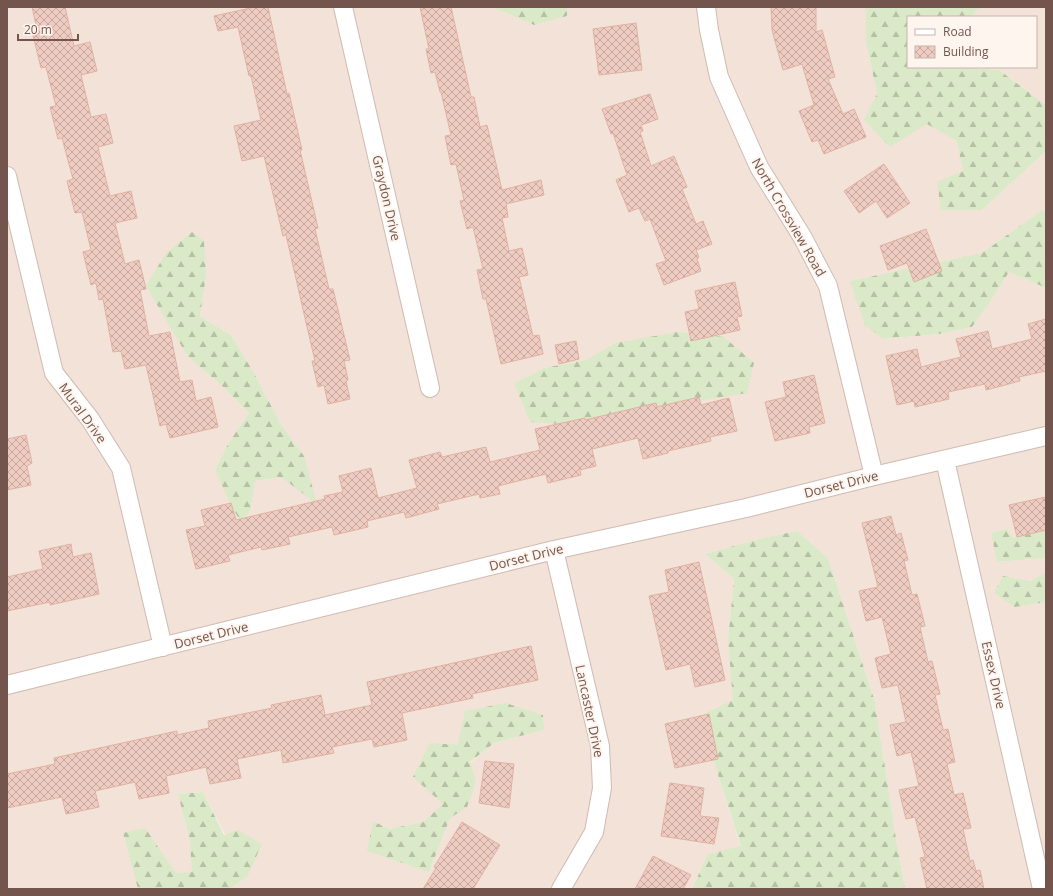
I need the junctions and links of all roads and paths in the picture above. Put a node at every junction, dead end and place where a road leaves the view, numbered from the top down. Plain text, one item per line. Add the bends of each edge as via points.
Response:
1 (343, 7) edge
2 (706, 7) edge
3 (7, 176) edge
4 (430, 388) dead end
5 (1046, 436) edge
6 (945, 460) junction
7 (874, 476) junction
8 (554, 550) junction
9 (164, 647) junction
10 (7, 685) edge
11 (561, 889) edge
12 (1042, 889) edge

1 - 4 street, Graydon Drive
2 - 7 street, North Crossview Road via 719,77 759,168 803,238 828,286
3 - 9 street, Mural Drive via 54,373 90,419 121,468
5 - 6 street, Dorset Drive
6 - 7 street, Dorset Drive
6 - 12 street, Essex Drive
7 - 8 street, Dorset Drive via 746,508
8 - 9 street, Dorset Drive
8 - 11 street, Lancaster Drive via 600,746 602,788 594,832
9 - 10 street, Dorset Drive

